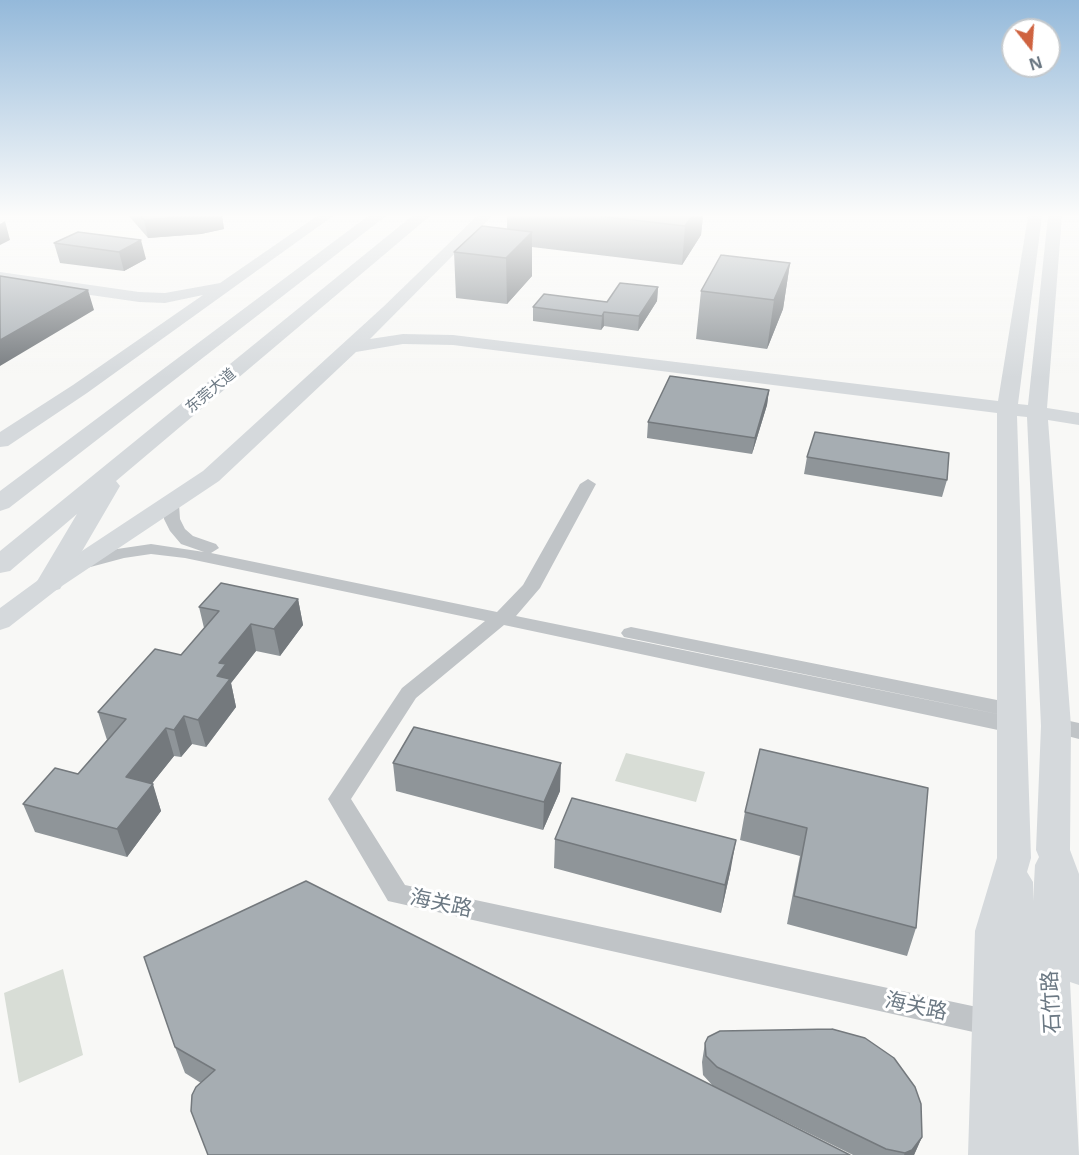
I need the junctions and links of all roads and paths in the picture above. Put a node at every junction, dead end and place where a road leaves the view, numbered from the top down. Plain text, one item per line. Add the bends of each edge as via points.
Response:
1 (250, 270) edge
2 (307, 270) edge
3 (357, 270) edge
4 (431, 270) edge
5 (1027, 270) edge
6 (1050, 270) edge
7 (0, 277) edge
8 (0, 283) edge
9 (231, 283) junction
10 (389, 311) junction
11 (161, 332) junction
12 (453, 340) junction
13 (351, 347) junction
14 (1007, 408) junction
15 (1037, 412) junction
16 (1079, 419) edge
17 (0, 441) edge
18 (117, 469) junction
19 (23, 484) junction
20 (588, 484) dead end
21 (0, 497) edge
22 (0, 503) edge
23 (171, 504) junction
24 (0, 565) edge
25 (75, 566) junction
26 (50, 582) junction
27 (507, 614) junction
28 (0, 621) edge
29 (1012, 717) junction
30 (1067, 728) edge
31 (1053, 850) junction
32 (1014, 858) junction
33 (1079, 968) edge
34 (992, 1023) junction
35 (990, 1155) edge
36 (1023, 1155) edge
37 (1059, 1155) edge

1 - 9 street
2 - 19 main road
3 - 18 main road, 东莞大道
4 - 10 street
5 - 14 street, 石竹路
6 - 15 street, 石竹路
7 - 9 street via 165,298
8 - 11 street via 152,307 163,323
9 - 11 street
10 - 12 street via 396,324
10 - 13 street
11 - 17 street
12 - 13 street via 403,339
12 - 14 street
13 - 23 street via 211,476
14 - 15 street
14 - 29 street, 石竹路
15 - 16 street
15 - 30 street, 石竹路
18 - 24 main road, 东莞大道
18 - 26 main road
19 - 21 main road
19 - 22 main road
20 - 27 street, 海关路 via 531,588
23 - 25 street
23 - 27 street via 178,531 202,547
25 - 26 street
25 - 27 street via 151,549
26 - 28 street
27 - 29 street
27 - 34 street, 海关路 via 409,693 339,799 397,894
29 - 32 street, 石竹路
30 - 31 street, 石竹路
31 - 33 street via 1076,913
31 - 37 street, 石竹路 via 1050,956
32 - 34 street via 993,932
32 - 36 street, 石竹路
34 - 35 street

